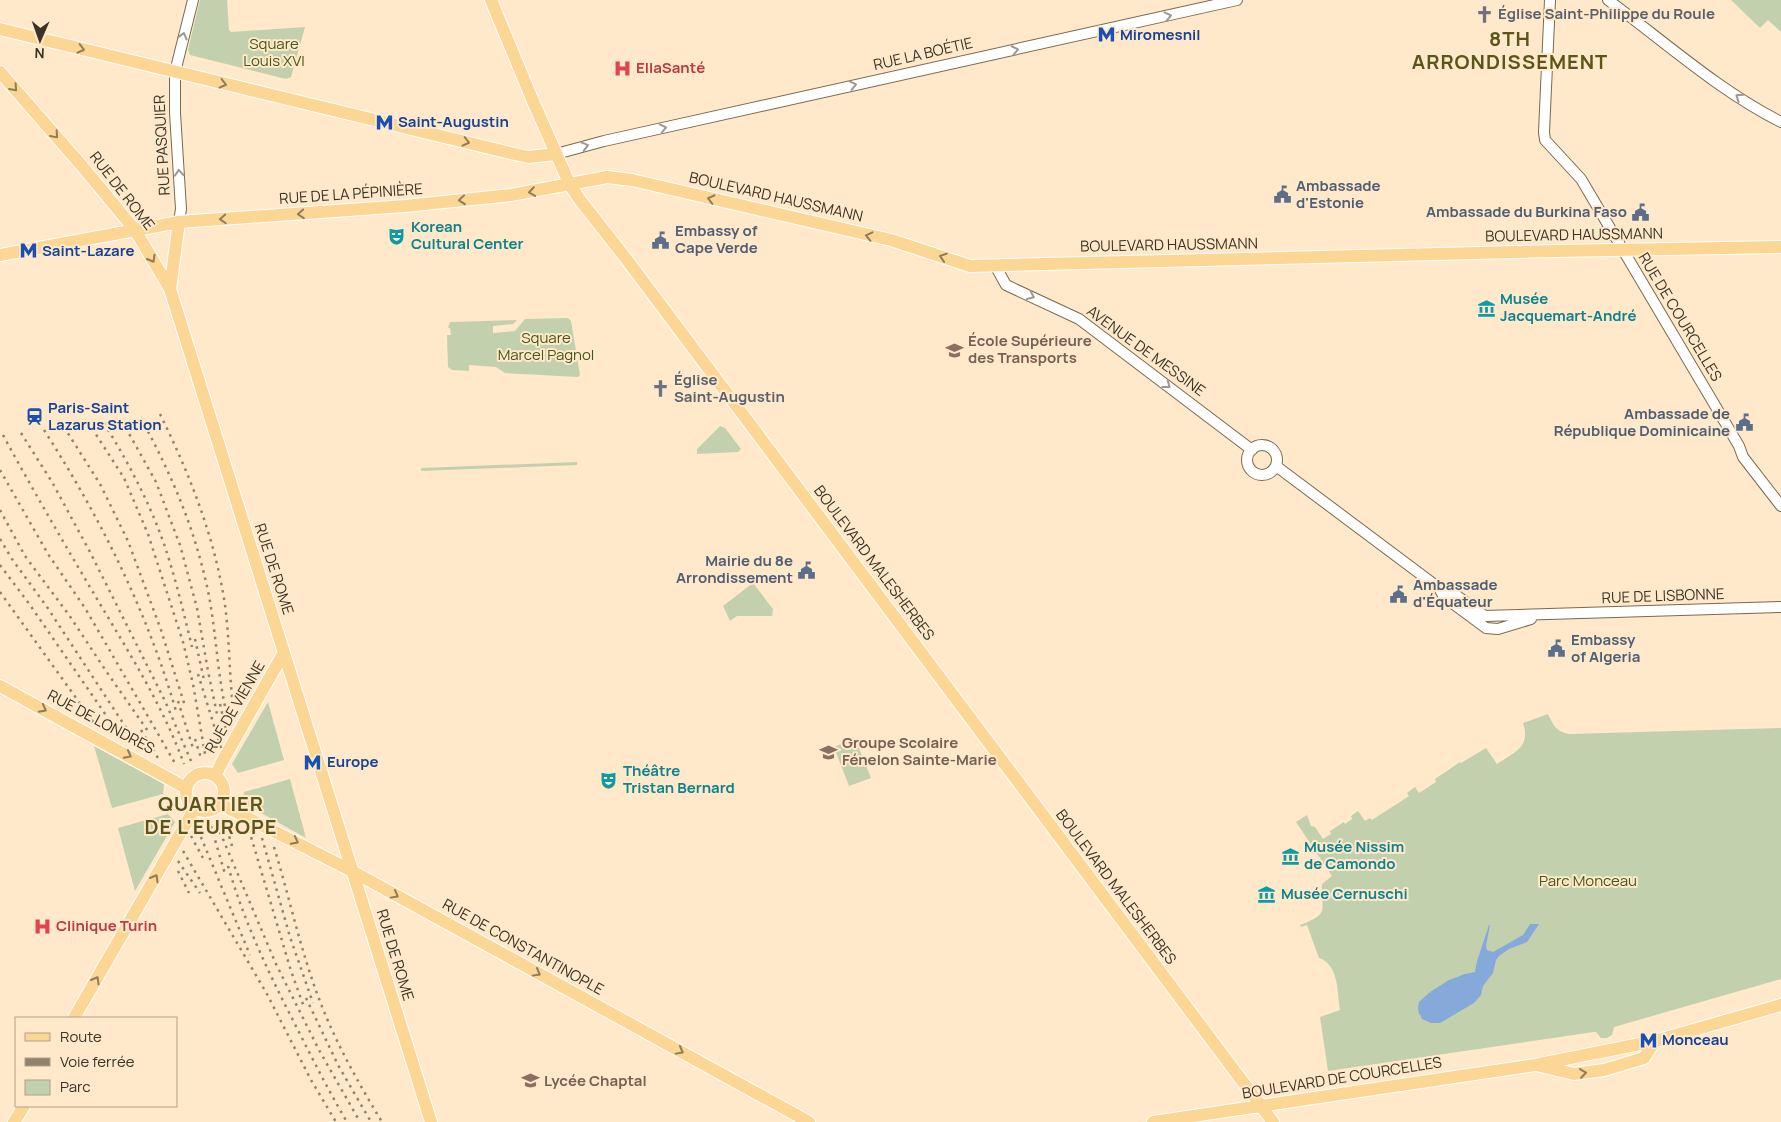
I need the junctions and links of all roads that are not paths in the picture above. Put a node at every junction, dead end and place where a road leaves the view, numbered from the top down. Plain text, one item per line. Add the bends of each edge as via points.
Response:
1 (193, 0) edge
2 (491, 0) edge
3 (1237, 0) edge
4 (1550, 0) edge
5 (1608, 0) edge
6 (0, 28) edge
7 (0, 72) edge
8 (175, 72) junction
9 (1781, 122) edge
10 (556, 154) junction
11 (570, 185) junction
12 (179, 222) junction
13 (135, 230) junction
14 (1781, 247) edge
15 (1623, 250) junction
16 (0, 255) edge
17 (996, 266) junction
18 (170, 289) junction
19 (1252, 450) junction
20 (1276, 466) junction
21 (1781, 506) edge
22 (1439, 588) junction
23 (1781, 607) edge
24 (1547, 614) junction
25 (283, 654) junction
26 (0, 686) edge
27 (215, 776) junction
28 (186, 788) junction
29 (220, 804) junction
30 (195, 808) junction
31 (352, 871) junction
32 (1781, 1005) edge
33 (75, 1017) edge
34 (1655, 1041) junction
35 (1535, 1065) junction
36 (1262, 1106) junction
37 (23, 1107) edge
38 (14, 1122) edge
39 (431, 1122) edge
40 (809, 1122) edge
41 (1153, 1122) edge
42 (1273, 1122) edge

8 -> 1 street, RUE PASQUIER
2 - 10 main road, BOULEVARD MALESHERBES
10 -> 3 street, RUE LA BOÉTIE via 615,138
4 - 15 street, RUE DE COURCELLES via 1545,140 1580,179
9 -> 5 street via 1701,72
6 -> 8 main road
7 -> 13 main road, RUE DE ROME
8 -> 10 main road via 528,157
12 -> 8 street, RUE PASQUIER via 182,209
10 - 11 main road, BOULEVARD MALESHERBES
11 -> 12 main road, RUE DE LA PÉPINIÈRE via 500,197
17 -> 11 main road, BOULEVARD HAUSSMANN via 970,266 891,240 632,180 607,178
11 - 36 main road, BOULEVARD MALESHERBES
12 - 13 main road, RUE DE LA PÉPINIÈRE
12 - 18 main road, RUE PASQUIER
13 - 16 main road, RUE DE LA PÉPINIÈRE
13 -> 18 main road, RUE DE ROME
14 - 15 main road, BOULEVARD HAUSSMANN
15 - 17 main road, BOULEVARD HAUSSMANN
15 - 21 street, RUE DE COURCELLES via 1743,457
17 -> 19 street, AVENUE DE MESSINE via 1006,285 1078,319
18 - 25 main road, RUE DE ROME
19 - 20 street via 1260,446 1271,449
19 - 20 street via 1247,460 1254,473 1268,474
20 - 22 street
22 - 24 street, RUE DE LISBONNE via 1449,590 1485,616
22 - 24 street, RUE DE LISBONNE via 1444,597 1486,628 1498,628
23 - 24 street, RUE DE LISBONNE
25 - 27 main road, RUE DE VIENNE
25 - 31 main road, RUE DE ROME
26 -> 28 main road, RUE DE LONDRES
27 - 28 main road via 197,774
27 - 29 main road via 224,788
28 - 30 main road via 187,799
29 - 30 main road via 208,811
29 -> 31 main road, RUE DE CONSTANTINOPLE
33 -> 30 main road
31 - 39 main road, RUE DE ROME
31 -> 40 main road, RUE DE CONSTANTINOPLE
32 - 34 main road
34 - 35 main road, BOULEVARD DE COURCELLES
35 -> 34 main road via 1574,1074 1604,1070 1644,1058
35 - 36 main road, BOULEVARD DE COURCELLES
36 - 41 main road, BOULEVARD DE COURCELLES
36 - 42 main road, BOULEVARD MALESHERBES
37 - 38 main road

